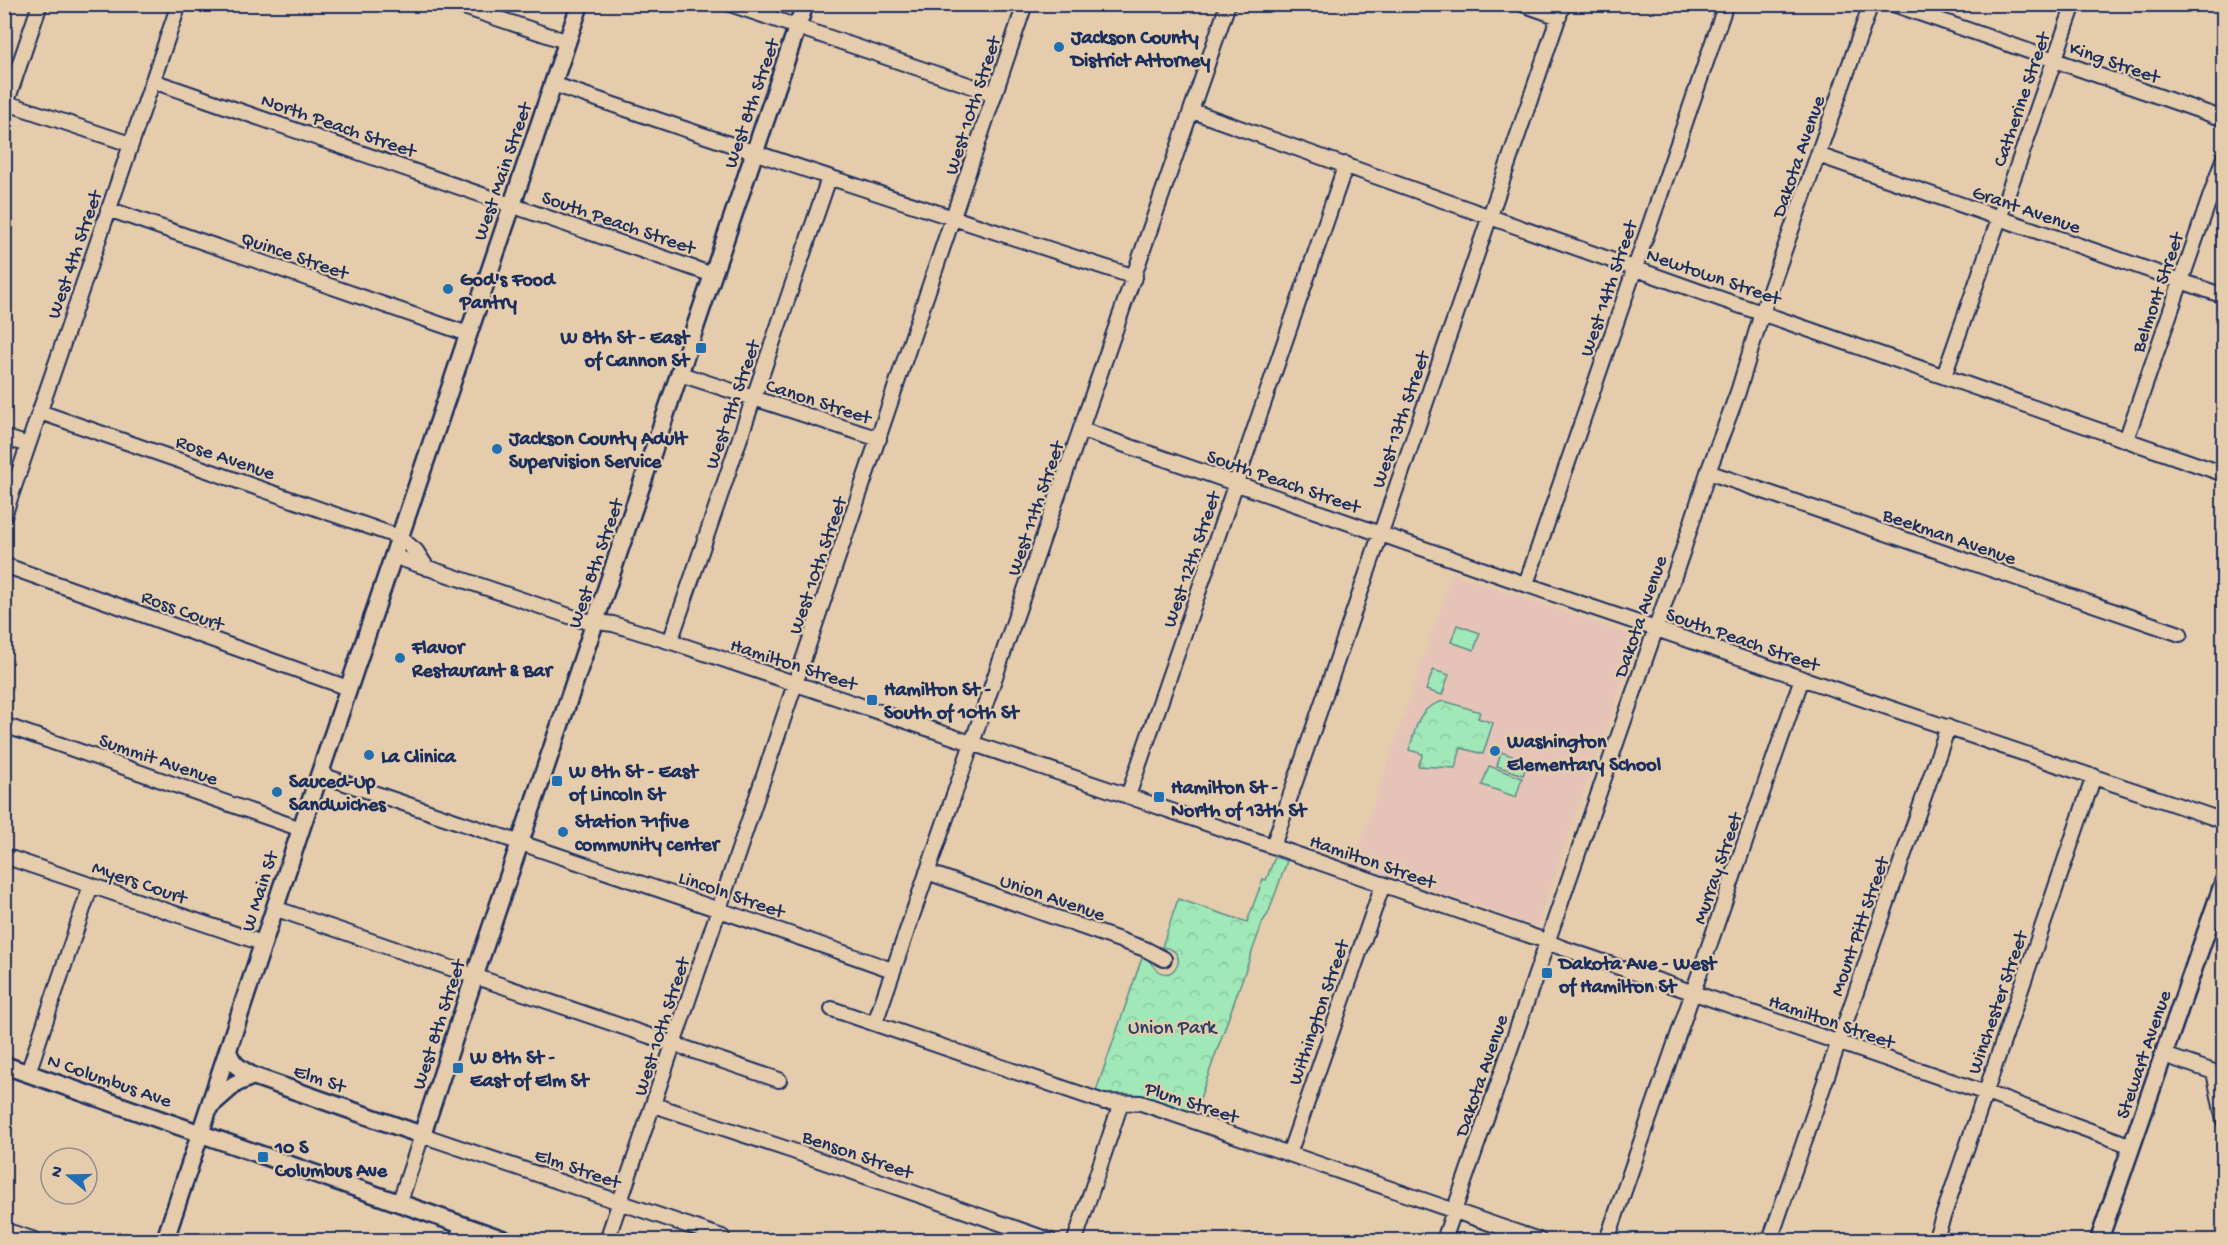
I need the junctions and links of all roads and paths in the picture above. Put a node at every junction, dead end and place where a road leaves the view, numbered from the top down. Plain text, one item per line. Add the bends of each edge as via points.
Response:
1 (40, 4) edge
2 (179, 4) edge
3 (455, 4) edge
4 (580, 4) edge
5 (730, 4) edge
6 (805, 4) edge
7 (1025, 4) edge
8 (1228, 4) edge
9 (1522, 4) edge
10 (1726, 4) edge
11 (1871, 4) edge
12 (1893, 4) edge
13 (2074, 4) edge
14 (1561, 11) edge
15 (797, 27) junction
16 (568, 42) junction
17 (2054, 61) junction
18 (153, 81) junction
19 (553, 84) junction
20 (995, 94) junction
21 (5, 105) edge
22 (1192, 111) junction
23 (2223, 119) edge
24 (130, 144) junction
25 (755, 153) junction
26 (1818, 155) junction
27 (2223, 157) edge
28 (1346, 164) junction
29 (829, 178) junction
30 (512, 204) junction
31 (108, 209) junction
32 (1490, 216) junction
33 (954, 218) junction
34 (1999, 219) junction
35 (1634, 268) junction
36 (713, 275) junction
37 (1135, 277) junction
38 (2180, 281) junction
39 (2223, 296) edge
40 (1762, 313) junction
41 (468, 334) junction
42 (680, 374) junction
43 (1944, 376) junction
44 (754, 400) junction
45 (39, 412) junction
46 (1082, 430) junction
47 (4, 437) edge
48 (879, 439) junction
49 (2126, 440) junction
50 (28, 445) junction
51 (1708, 472) junction
52 (2223, 474) edge
53 (1236, 484) junction
54 (4, 516) edge
55 (1380, 534) junction
56 (399, 537) junction
57 (393, 556) junction
58 (4, 565) edge
59 (427, 568) junction
60 (1526, 584) junction
61 (596, 622) junction
62 (1655, 628) junction
63 (2180, 634) dead end
64 (670, 642) junction
65 (1802, 678) junction
66 (796, 685) junction
67 (348, 688) junction
68 (4, 725) edge
69 (1948, 727) junction
70 (971, 743) junction
71 (319, 774) junction
72 (2094, 776) junction
73 (1128, 796) junction
74 (2223, 821) edge
75 (301, 829) junction
76 (519, 843) junction
77 (1273, 846) junction
78 (4, 856) edge
79 (927, 872) junction
80 (2223, 881) edge
81 (1383, 884) junction
82 (91, 885) junction
83 (274, 908) junction
84 (720, 909) junction
85 (1546, 941) junction
86 (262, 943) junction
87 (1164, 959) dead end
88 (892, 970) junction
89 (475, 975) junction
90 (1693, 994) junction
91 (832, 1009) dead end
92 (875, 1023) junction
93 (1838, 1043) junction
94 (673, 1045) junction
95 (228, 1050) junction
96 (2164, 1055) junction
97 (4, 1065) edge
98 (2219, 1068) edge
99 (28, 1073) junction
100 (253, 1076) junction
101 (779, 1080) dead end
102 (1986, 1094) junction
103 (1121, 1103) junction
104 (654, 1105) junction
105 (210, 1106) junction
106 (2223, 1121) edge
107 (201, 1132) junction
108 (422, 1135) junction
109 (2132, 1146) junction
110 (1289, 1154) junction
111 (621, 1202) junction
112 (399, 1204) junction
113 (1454, 1211) junction
114 (4, 1230) edge
115 (459, 1233) edge
116 (722, 1237) dead end
117 (35, 1240) edge
118 (165, 1240) edge
119 (505, 1240) edge
120 (607, 1240) edge
121 (1049, 1240) edge
122 (1075, 1240) edge
123 (1444, 1240) edge
124 (1539, 1240) edge
125 (1607, 1240) edge
126 (1770, 1240) edge
127 (1935, 1240) edge
128 (2099, 1240) edge

1 - 21 street
2 - 18 street, West 4th Street
3 - 16 street
4 - 16 main road, West Main Street
5 - 15 street
6 - 15 main road, West 8th Street
7 - 20 street, West 10th Street
8 - 22 street, West 11th Street
9 - 14 street
10 - 35 street, West 14th Street
11 - 26 street, Dakota Avenue
12 - 17 street, King Street
13 - 17 street, Catherine Street
14 - 32 street, West 13th Street
15 - 20 street
15 - 25 main road, West 8th Street
16 - 19 main road, West Main Street
17 - 23 street, King Street
17 - 34 street, Catherine Street
18 - 24 street, West 4th Street
18 - 30 street, North Peach Street
19 - 25 street
19 - 30 main road, West Main Street
20 - 33 street, West 10th Street
21 - 24 street
22 - 28 street, Newtown Street
22 - 37 street, West 11th Street
24 - 31 street, West 4th Street
25 - 29 street
25 - 36 main road, West 8th Street
26 - 34 street, Grant Avenue
26 - 40 street, Dakota Avenue
27 - 38 street, Belmont Street
28 - 32 street, Newtown Street
28 - 53 street, West 12th Street
29 - 33 street
29 - 44 street, West 9th Street
30 - 36 street, South Peach Street
30 - 41 main road, West Main Street
31 - 41 street, Quince Street
31 - 45 street, West 4th Street
32 - 35 street, Newtown Street
32 - 55 street, West 13th Street
33 - 37 street
33 - 48 street, West 10th Street
34 - 38 street, Grant Avenue
34 - 43 street, Catherine Street
35 - 40 street, Newtown Street
35 - 60 street, West 14th Street
36 - 42 main road, West 8th Street
37 - 46 street, West 11th Street
38 - 39 street, Grant Avenue
38 - 49 street, Belmont Street
40 - 43 street, Newtown Street
40 - 51 street, Dakota Avenue
41 - 56 main road, West Main Street
42 - 44 street, Canon Street
42 - 61 main road, West 8th Street
43 - 49 street, Newtown Street
44 - 48 street, Canon Street
44 - 64 street, West 9th Street
45 - 50 street, West 4th Street
45 - 56 street, Rose Avenue
46 - 53 street, South Peach Street
46 - 70 street, West 11th Street
47 - 50 street
48 - 66 street, West 10th Street
49 - 52 street, Newtown Street
50 - 54 street, West 4th Street
51 - 62 street, Dakota Avenue
51 - 63 street, Beekman Avenue
53 - 55 street, South Peach Street
53 - 73 street, West 12th Street
55 - 60 street, South Peach Street
55 - 77 street, West 13th Street
56 - 57 main road, West Main Street
56 - 59 street via 416,551
57 - 59 street, Hamilton Street
57 - 67 main road, W Main St
58 - 67 street, Ross Court
59 - 61 street, Hamilton Street
60 - 62 street, South Peach Street
61 - 64 street, Hamilton Street
61 - 76 main road, West 8th Street
62 - 65 street, South Peach Street
62 - 85 street, Dakota Avenue
64 - 66 street, Hamilton Street
65 - 69 street, South Peach Street
65 - 90 street, Murray Street
66 - 70 street, Hamilton Street
66 - 84 street, West 10th Street
67 - 71 main road, W Main St
68 - 75 street, Summit Avenue
69 - 72 street, South Peach Street
69 - 93 street, Mount Pitt Street
70 - 73 street, Hamilton Street
70 - 79 street, West 11th Street
71 - 75 main road, W Main St
71 - 76 street, Lincoln Street
72 - 74 street, South Peach Street
72 - 102 street, Winchester Street
73 - 77 street, Hamilton Street
75 - 83 main road, W Main St
76 - 84 street, Lincoln Street
76 - 89 main road, West 8th Street
77 - 81 street, Hamilton Street
78 - 82 street, Myers Court
79 - 87 street, Union Avenue
79 - 88 street, West 11th Street
80 - 96 main road, Stewart Avenue
81 - 85 street, Hamilton Street
81 - 110 street, Withington Street
82 - 86 street, Myers Court
82 - 99 street
83 - 86 main road, W Main St
83 - 89 street
84 - 88 street, Lincoln Street
84 - 94 street, West 10th Street
85 - 90 street, Hamilton Street
85 - 113 street, Dakota Avenue
86 - 95 main road, W Main St
88 - 92 street, West 11th Street
89 - 94 street
89 - 108 main road, West 8th Street
90 - 93 street, Hamilton Street
90 - 125 street, Murray Street
91 - 92 street, Plum Street
92 - 103 street, Plum Street via 1104,1102
93 - 102 street, Hamilton Street
93 - 126 street, Mount Pitt Street
94 - 101 street
94 - 104 street, West 10th Street
95 - 100 main road, Elm St via 236,1066
95 - 105 main road, W Main St
96 - 98 street
96 - 109 main road, Stewart Avenue
97 - 99 main road, N Columbus Ave
98 - 106 street
99 - 107 main road, N Columbus Ave
100 - 105 main road via 235,1084
100 - 108 main road, Elm St
102 - 109 street, Hamilton Street
102 - 127 street, Winchester Street
103 - 110 street, Plum Street via 1142,1103
103 - 122 street
104 - 111 street, West 10th Street
104 - 121 street, Benson Street
105 - 107 main road, W Main St
107 - 112 main road, N Columbus Ave
107 - 118 main road, W Main St
108 - 111 street, Elm Street
108 - 112 street, West 8th Street
109 - 128 main road, Stewart Avenue
110 - 113 street, Plum Street
111 - 116 street, Elm Street
111 - 120 street, West 10th Street
112 - 115 main road, N Columbus Ave
113 - 123 street, Dakota Avenue
113 - 124 street, Plum Street
114 - 117 street
115 - 119 main road, N Columbus Ave

